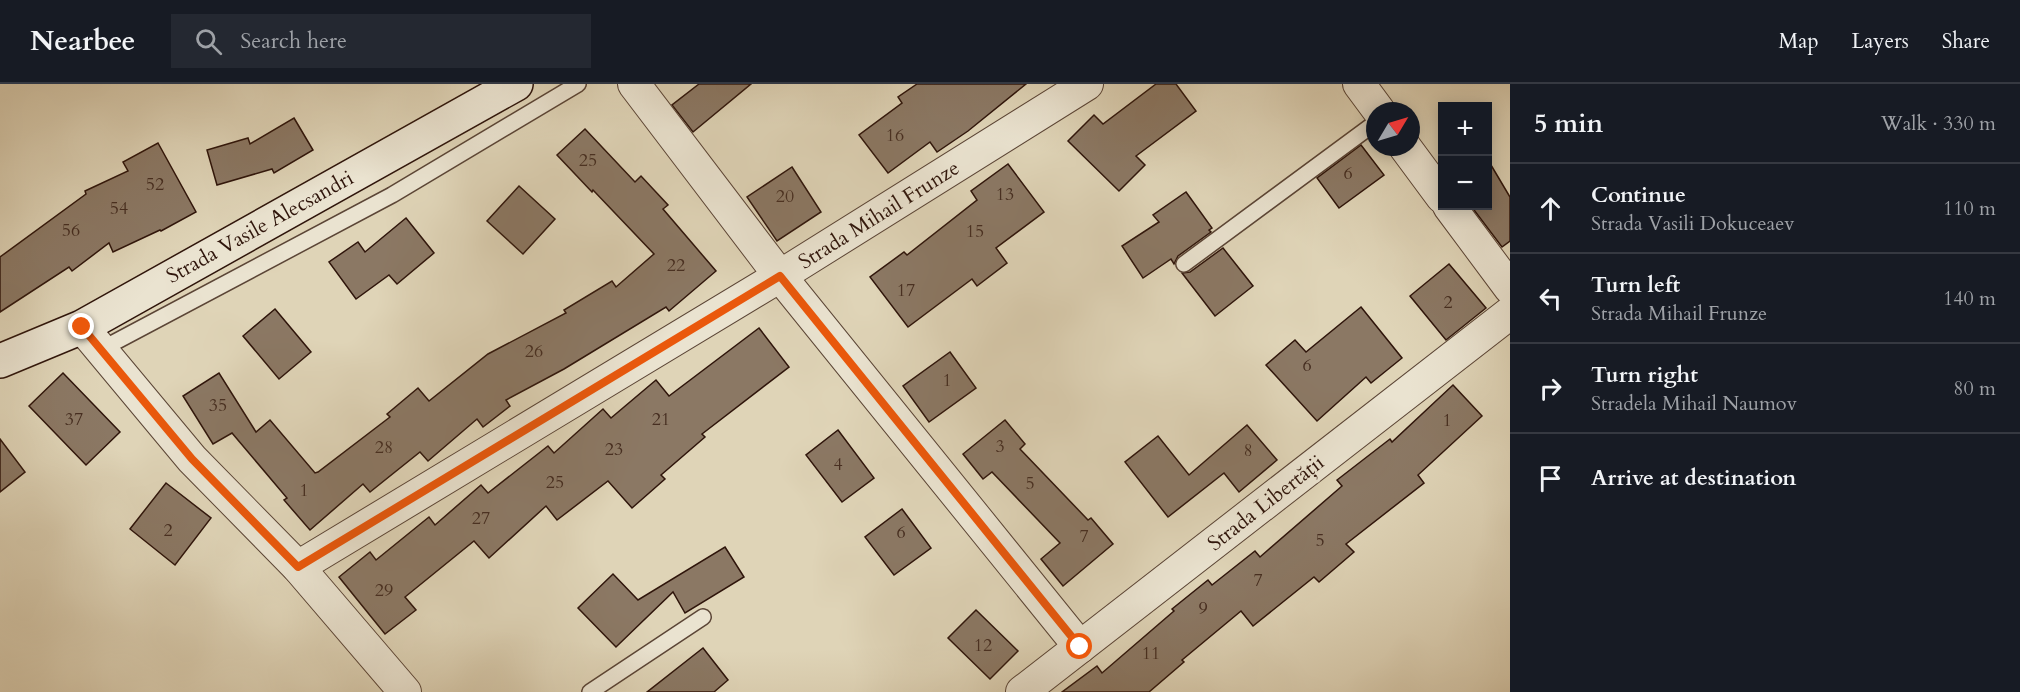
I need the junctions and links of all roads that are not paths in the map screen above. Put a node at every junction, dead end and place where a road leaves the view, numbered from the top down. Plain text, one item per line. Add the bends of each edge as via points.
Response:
1 (516, 84) edge
2 (578, 84) edge
3 (634, 84) edge
4 (1088, 84) edge
5 (1359, 84) edge
6 (1372, 102) edge
7 (1366, 130) edge
8 (1412, 156) edge
9 (1438, 190) edge
10 (1452, 210) edge
11 (1184, 264) dead end
12 (780, 276) junction
13 (1510, 288) edge
14 (1510, 313) edge
15 (91, 339) junction
16 (0, 361) edge
17 (298, 567) junction
18 (703, 617) dead end
19 (1080, 647) junction
20 (405, 692) edge
21 (590, 692) edge
22 (1022, 692) edge

1 - 15 main road, Strada Vasile Alecsandri
2 - 15 lane via 392,195
3 - 12 street
4 - 12 street, Strada Mihail Frunze
5 - 6 street
7 - 11 lane
8 - 9 street
10 - 13 street
12 - 17 street, Strada Mihail Frunze
12 - 19 street
14 - 19 street, Strada Libertății
15 - 16 main road, Strada Vasile Alecsandri
15 - 17 street via 192,459
17 - 20 street
18 - 21 lane
19 - 22 street, Strada Libertății

